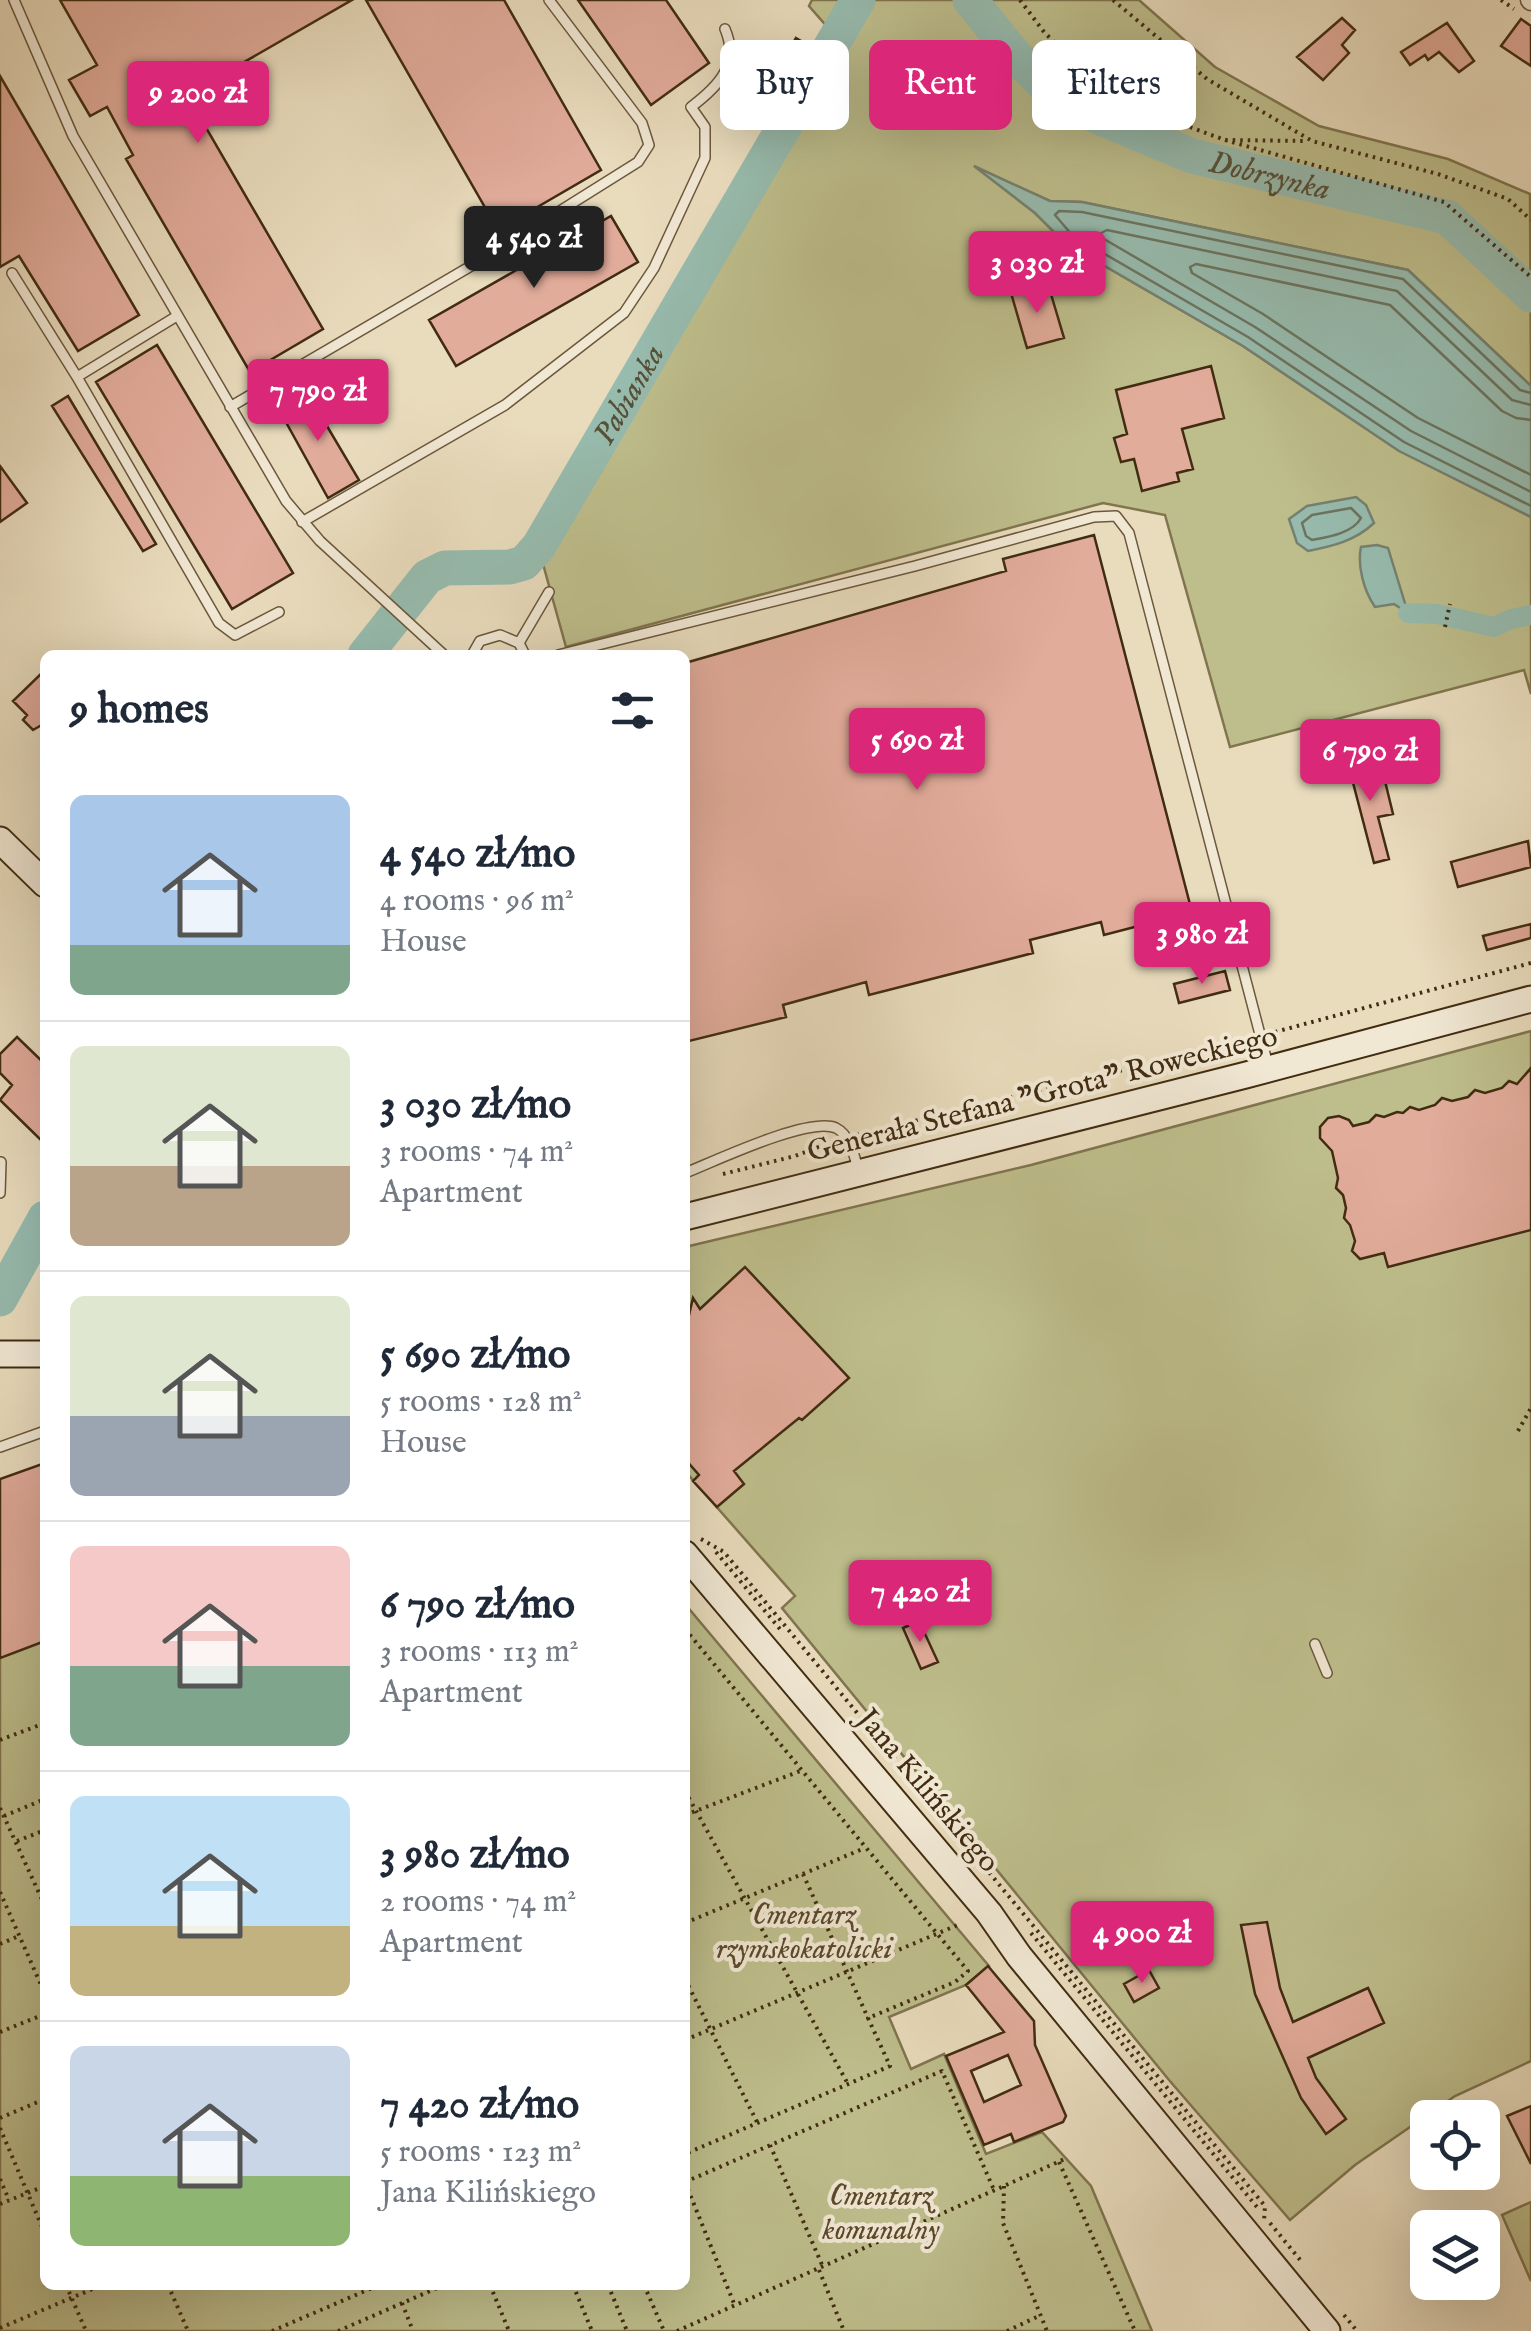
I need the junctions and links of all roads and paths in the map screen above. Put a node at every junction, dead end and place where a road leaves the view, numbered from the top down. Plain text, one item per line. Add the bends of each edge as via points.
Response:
1 (14, 0) edge
2 (549, 0) edge
3 (1020, 0) edge
4 (1114, 0) edge
5 (725, 29) dead end
6 (1225, 140) junction
7 (1312, 142) junction
8 (1531, 220) edge
9 (12, 273) dead end
10 (1531, 276) edge
11 (177, 316) junction
12 (76, 377) junction
13 (230, 407) junction
14 (302, 522) junction
15 (549, 592) dead end
16 (1450, 604) dead end
17 (279, 612) dead end
18 (1445, 627) dead end
19 (519, 643) junction
20 (438, 650) edge
21 (475, 650) edge
22 (522, 650) edge
23 (578, 650) edge
24 (0, 840) edge
25 (40, 879) edge
26 (1531, 963) edge
27 (1531, 998) edge
28 (1259, 1036) junction
29 (1269, 1068) junction
30 (846, 1138) junction
31 (1, 1162) edge
32 (690, 1171) edge
33 (860, 1173) junction
34 (722, 1174) dead end
35 (0, 1193) edge
36 (690, 1216) edge
37 (0, 1354) edge
38 (40, 1354) edge
39 (1531, 1408) edge
40 (1518, 1431) dead end
41 (40, 1433) edge
42 (0, 1446) edge
43 (692, 1546) edge
44 (690, 1635) edge
45 (1315, 1644) dead end
46 (1327, 1672) dead end
47 (40, 1725) edge
48 (0, 1740) edge
49 (803, 1770) junction
50 (690, 1799) edge
51 (40, 1801) edge
52 (0, 1808) edge
53 (697, 1811) junction
54 (690, 1813) edge
55 (4, 1816) junction
56 (40, 1832) edge
57 (15, 1841) junction
58 (865, 1848) junction
59 (803, 1874) junction
60 (0, 1892) edge
61 (40, 1894) edge
62 (746, 1898) junction
63 (690, 1921) edge
64 (960, 1924) dead end
65 (939, 1933) junction
66 (19, 1936) junction
67 (0, 1944) edge
68 (846, 1971) junction
69 (40, 1983) edge
70 (690, 1989) edge
71 (796, 1993) junction
72 (40, 2016) edge
73 (868, 2018) junction
74 (710, 2030) junction
75 (0, 2032) edge
76 (690, 2038) edge
77 (848, 2084) junction
78 (40, 2101) edge
79 (0, 2118) edge
80 (757, 2123) junction
81 (0, 2128) edge
82 (770, 2145) junction
83 (690, 2152) edge
84 (1067, 2158) dead end
85 (1059, 2162) junction
86 (0, 2179) edge
87 (690, 2180) edge
88 (1004, 2186) junction
89 (40, 2188) edge
90 (994, 2190) junction
91 (28, 2193) junction
92 (690, 2194) edge
93 (9, 2200) junction
94 (0, 2204) edge
95 (40, 2222) edge
96 (821, 2268) junction
97 (1300, 2270) dead end
98 (68, 2290) edge
99 (90, 2290) edge
100 (170, 2290) edge
101 (366, 2290) edge
102 (433, 2290) edge
103 (492, 2290) edge
104 (575, 2290) edge
105 (610, 2290) edge
106 (646, 2290) edge
107 (361, 2292) joint
108 (72, 2298) junction
109 (402, 2304) junction
110 (735, 2306) junction
111 (1041, 2316) junction
112 (1333, 2325) edge
113 (0, 2328) edge
114 (86, 2331) edge
115 (188, 2331) edge
116 (272, 2331) edge
117 (338, 2331) edge
118 (414, 2331) edge
119 (508, 2331) edge
120 (592, 2331) edge
121 (628, 2331) edge
122 (664, 2331) edge
123 (676, 2331) edge
124 (844, 2331) edge
125 (1007, 2331) edge
126 (1047, 2331) edge
127 (1135, 2331) edge
128 (1350, 2331) edge

1 - 11 lane via 73,136
2 - 13 lane via 642,124 648,145 638,162
3 - 6 path via 1084,72 1122,102
4 - 7 path via 1208,79
5 - 14 lane via 732,55 727,69 691,107 705,127 705,158 654,268 624,313 505,405
6 - 7 path
6 - 10 path via 1444,202
7 - 8 path via 1438,174 1508,199
9 - 12 lane
11 - 12 lane
11 - 13 lane
12 - 17 lane via 219,624 235,635
13 - 14 lane
14 - 20 lane
15 - 19 lane
16 - 18 path
19 - 21 lane via 490,636
19 - 22 lane
23 - 28 lane via 1116,516 1129,534
24 - 25 main road
26 - 28 path
27 - 29 main road, Generała Stefana "Grota" Roweckiego
28 - 29 lane
28 - 30 path
29 - 33 main road, Generała Stefana "Grota" Roweckiego
30 - 32 lane via 834,1127 813,1126
30 - 33 lane
30 - 34 path
31 - 35 lane
33 - 36 main road, Generała Stefana "Grota" Roweckiego
37 - 38 main road
39 - 40 path
41 - 42 lane
43 - 97 path via 724,1552 1265,2206 1264,2226
43 - 112 main road, Jana Kilińskiego via 1306,2306
44 - 49 path
45 - 46 lane
47 - 48 path
49 - 53 path
49 - 58 path
50 - 53 path
51 - 55 path
52 - 55 path
53 - 54 path
53 - 62 path
55 - 57 path
56 - 57 path
57 - 61 path
58 - 59 path
58 - 65 path
59 - 62 path
59 - 68 path
60 - 66 path
62 - 63 path
62 - 71 path
64 - 65 path
65 - 68 path
65 - 73 path via 968,1971
66 - 67 path
66 - 69 path
68 - 71 path
68 - 73 path
70 - 74 path
71 - 74 path
71 - 77 path
72 - 75 path
73 - 77 path via 890,2066
74 - 76 path
74 - 80 path
77 - 80 path
78 - 79 path
80 - 83 path
81 - 91 path
82 - 87 path
82 - 90 path via 942,2071
82 - 96 path
84 - 85 path
85 - 88 path
85 - 127 path
86 - 93 path
88 - 90 path
88 - 111 path via 1003,2224
89 - 91 path
90 - 96 path
91 - 93 path
91 - 95 path
92 - 110 path
93 - 94 path
96 - 110 path
96 - 124 path
98 - 108 path
99 - 108 path
100 - 115 path
101 - 107 path
102 - 109 path
103 - 119 path
104 - 120 path
105 - 121 path
106 - 122 path
107 - 116 path
108 - 113 path
108 - 114 path
109 - 117 path
109 - 118 path
110 - 123 path
111 - 125 path
111 - 126 path
112 - 128 path

